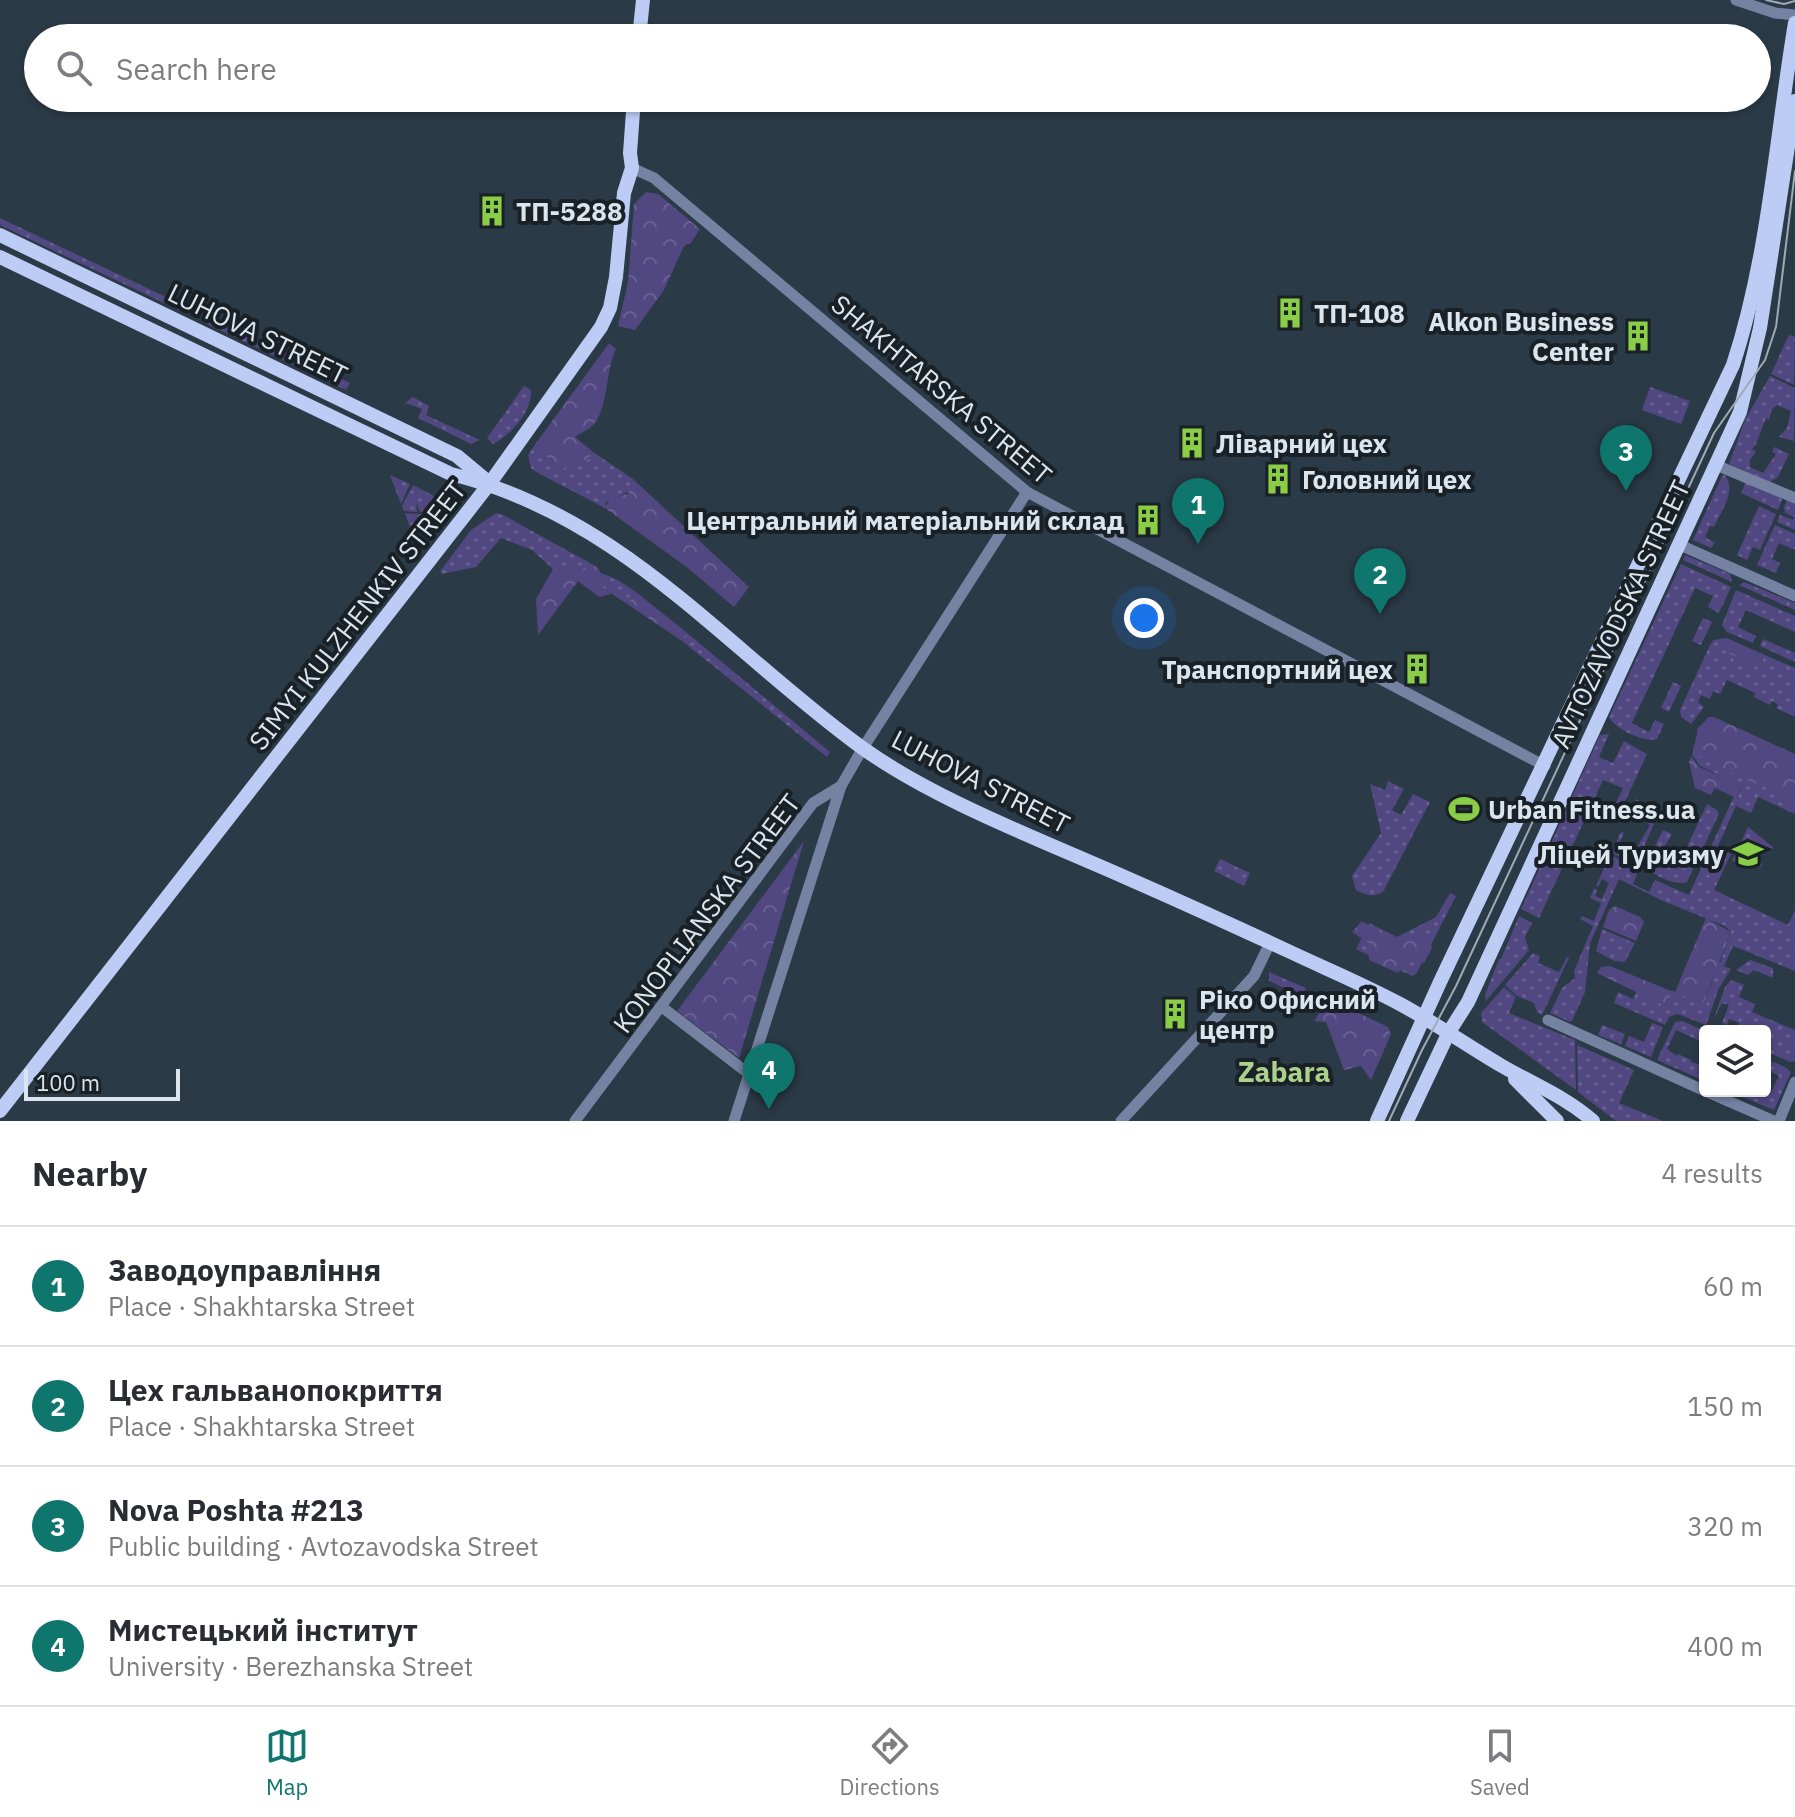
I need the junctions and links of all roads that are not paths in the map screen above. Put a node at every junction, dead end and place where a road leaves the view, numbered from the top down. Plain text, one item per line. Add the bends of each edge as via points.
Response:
1 (643, 0) edge
2 (1736, 0) edge
3 (1795, 15) edge
4 (1795, 23) edge
5 (640, 24) edge
6 (1795, 101) edge
7 (633, 112) edge
8 (632, 168) junction
9 (0, 235) edge
10 (0, 257) edge
11 (1716, 465) junction
12 (490, 483) junction
13 (1027, 492) junction
14 (1795, 498) edge
15 (1680, 545) junction
16 (1795, 596) edge
17 (863, 748) junction
18 (1545, 766) junction
19 (841, 786) junction
20 (1270, 943) junction
21 (662, 1007) junction
22 (1424, 1018) junction
23 (1548, 1020) dead end
24 (1449, 1032) junction
25 (1503, 1067) junction
26 (749, 1074) junction
27 (1795, 1082) edge
28 (1699, 1088) edge
29 (1719, 1097) edge
30 (0, 1111) edge
31 (575, 1121) edge
32 (734, 1121) edge
33 (1121, 1121) edge
34 (1377, 1121) edge
35 (1407, 1121) edge
36 (1557, 1121) edge
37 (1593, 1121) edge
38 (1776, 1121) edge

1 - 5 main road
2 - 3 street
4 - 18 main road, AVTOZAVODSKA STREET via 1760,251 1733,365
6 - 11 main road, AVTOZAVODSKA STREET via 1748,384
7 - 8 main road, SIMYI KULZHENKIV STREET
8 - 12 main road, SIMYI KULZHENKIV STREET via 624,193 610,308
8 - 13 street, SHAKHTARSKA STREET via 665,187
9 - 12 main road, LUHOVA STREET via 457,456
10 - 12 main road, LUHOVA STREET via 451,474
11 - 14 street
11 - 15 main road, AVTOZAVODSKA STREET
12 - 17 main road, LUHOVA STREET via 551,510 635,561
12 - 30 main road, SIMYI KULZHENKIV STREET
13 - 17 street, KONOPLIANSKA STREET
13 - 18 street, SHAKHTARSKA STREET
15 - 16 street
15 - 24 main road, AVTOZAVODSKA STREET via 1468,1002
17 - 19 street, KONOPLIANSKA STREET
17 - 20 main road, LUHOVA STREET via 951,798
18 - 22 main road, AVTOZAVODSKA STREET
19 - 21 street, KONOPLIANSKA STREET via 813,803
19 - 26 street
20 - 22 main road, LUHOVA STREET
20 - 33 street via 1254,976
21 - 26 street
21 - 31 street, KONOPLIANSKA STREET
22 - 24 main road, LUHOVA STREET
22 - 34 main road, AVTOZAVODSKA STREET
23 - 28 street
24 - 25 main road, LUHOVA STREET
24 - 35 main road, AVTOZAVODSKA STREET
25 - 36 main road
25 - 37 main road
26 - 32 street
27 - 38 street
29 - 38 street

